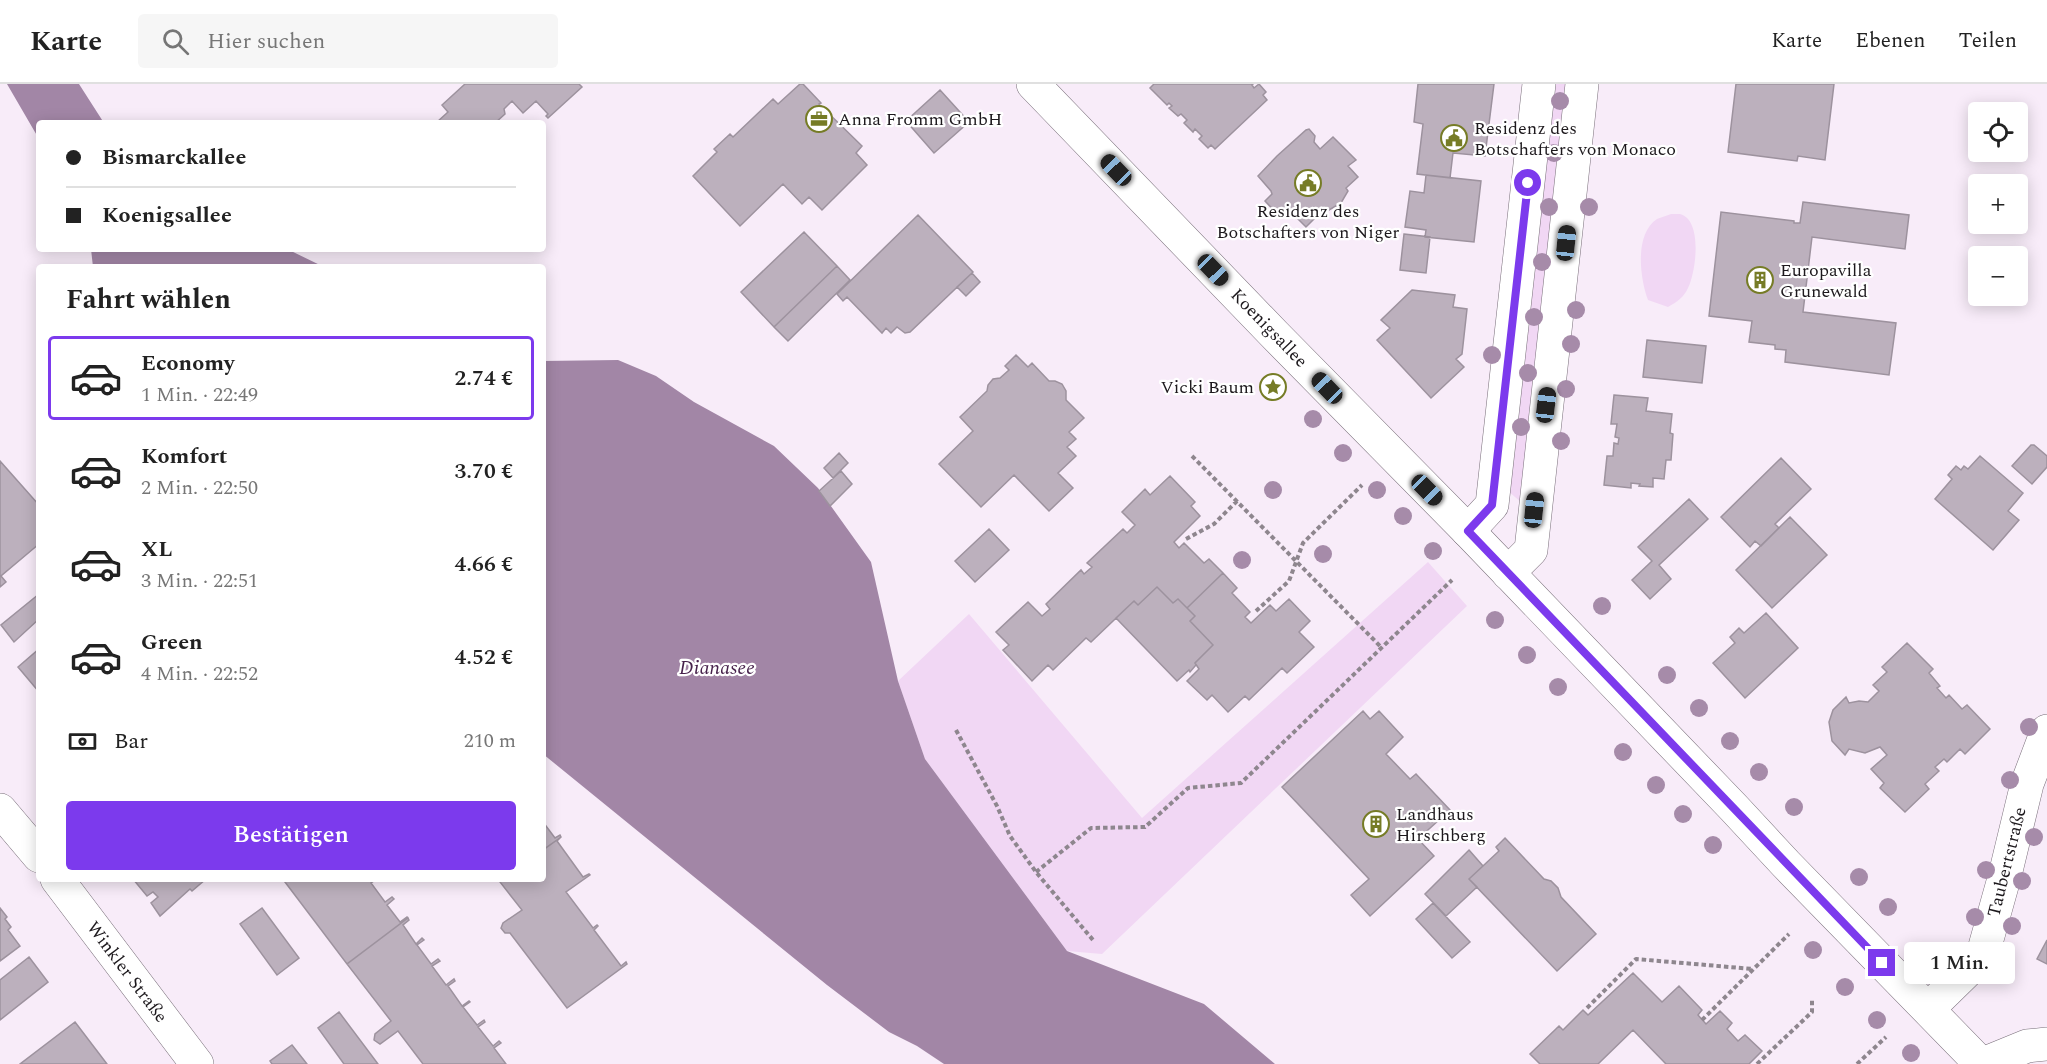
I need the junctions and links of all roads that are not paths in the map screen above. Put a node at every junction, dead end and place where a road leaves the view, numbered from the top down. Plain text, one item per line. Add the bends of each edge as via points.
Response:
1 (1033, 84) edge
2 (1539, 84) edge
3 (1582, 84) edge
4 (1468, 531) junction
5 (1508, 573) junction
6 (2047, 731) edge
7 (0, 810) edge
8 (36, 852) edge
9 (59, 882) edge
10 (1928, 1009) junction
11 (2047, 1044) edge
12 (197, 1064) edge
13 (1982, 1064) edge

1 - 4 street, Koenigsallee
2 - 4 street via 1492,505
3 - 5 street via 1531,550
4 - 5 street, Koenigsallee
5 - 10 street, Koenigsallee
6 - 10 street, Taubertstraße via 2026,784 1984,950
7 - 8 street
9 - 12 street, Winkler Straße
10 - 13 street, Koenigsallee
11 - 13 street via 2027,1046

